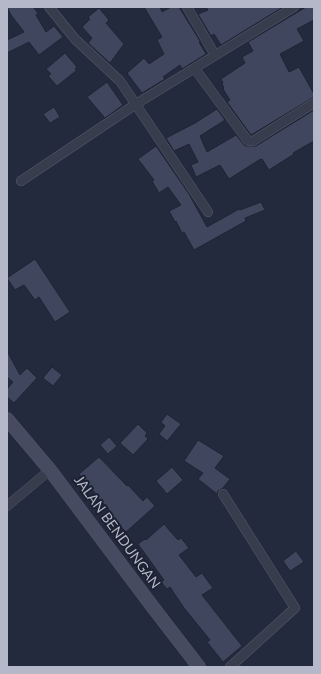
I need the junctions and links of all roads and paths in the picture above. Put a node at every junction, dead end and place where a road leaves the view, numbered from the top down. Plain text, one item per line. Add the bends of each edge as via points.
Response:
1 (50, 7) edge
2 (187, 7) edge
3 (294, 7) edge
4 (215, 55) junction
5 (195, 69) junction
6 (314, 103) edge
7 (136, 104) junction
8 (21, 181) dead end
9 (208, 212) dead end
10 (7, 418) edge
11 (50, 470) junction
12 (223, 494) dead end
13 (7, 506) edge
14 (199, 667) edge
15 (230, 667) edge

1 - 7 street via 75,39 120,81
2 - 4 street
3 - 4 street
4 - 5 street
5 - 6 street via 248,141 253,141
5 - 7 street
7 - 8 street
7 - 9 street
10 - 11 street, JALAN BENDUNGAN
11 - 13 street
11 - 14 street, JALAN BENDUNGAN
12 - 15 street via 295,608

